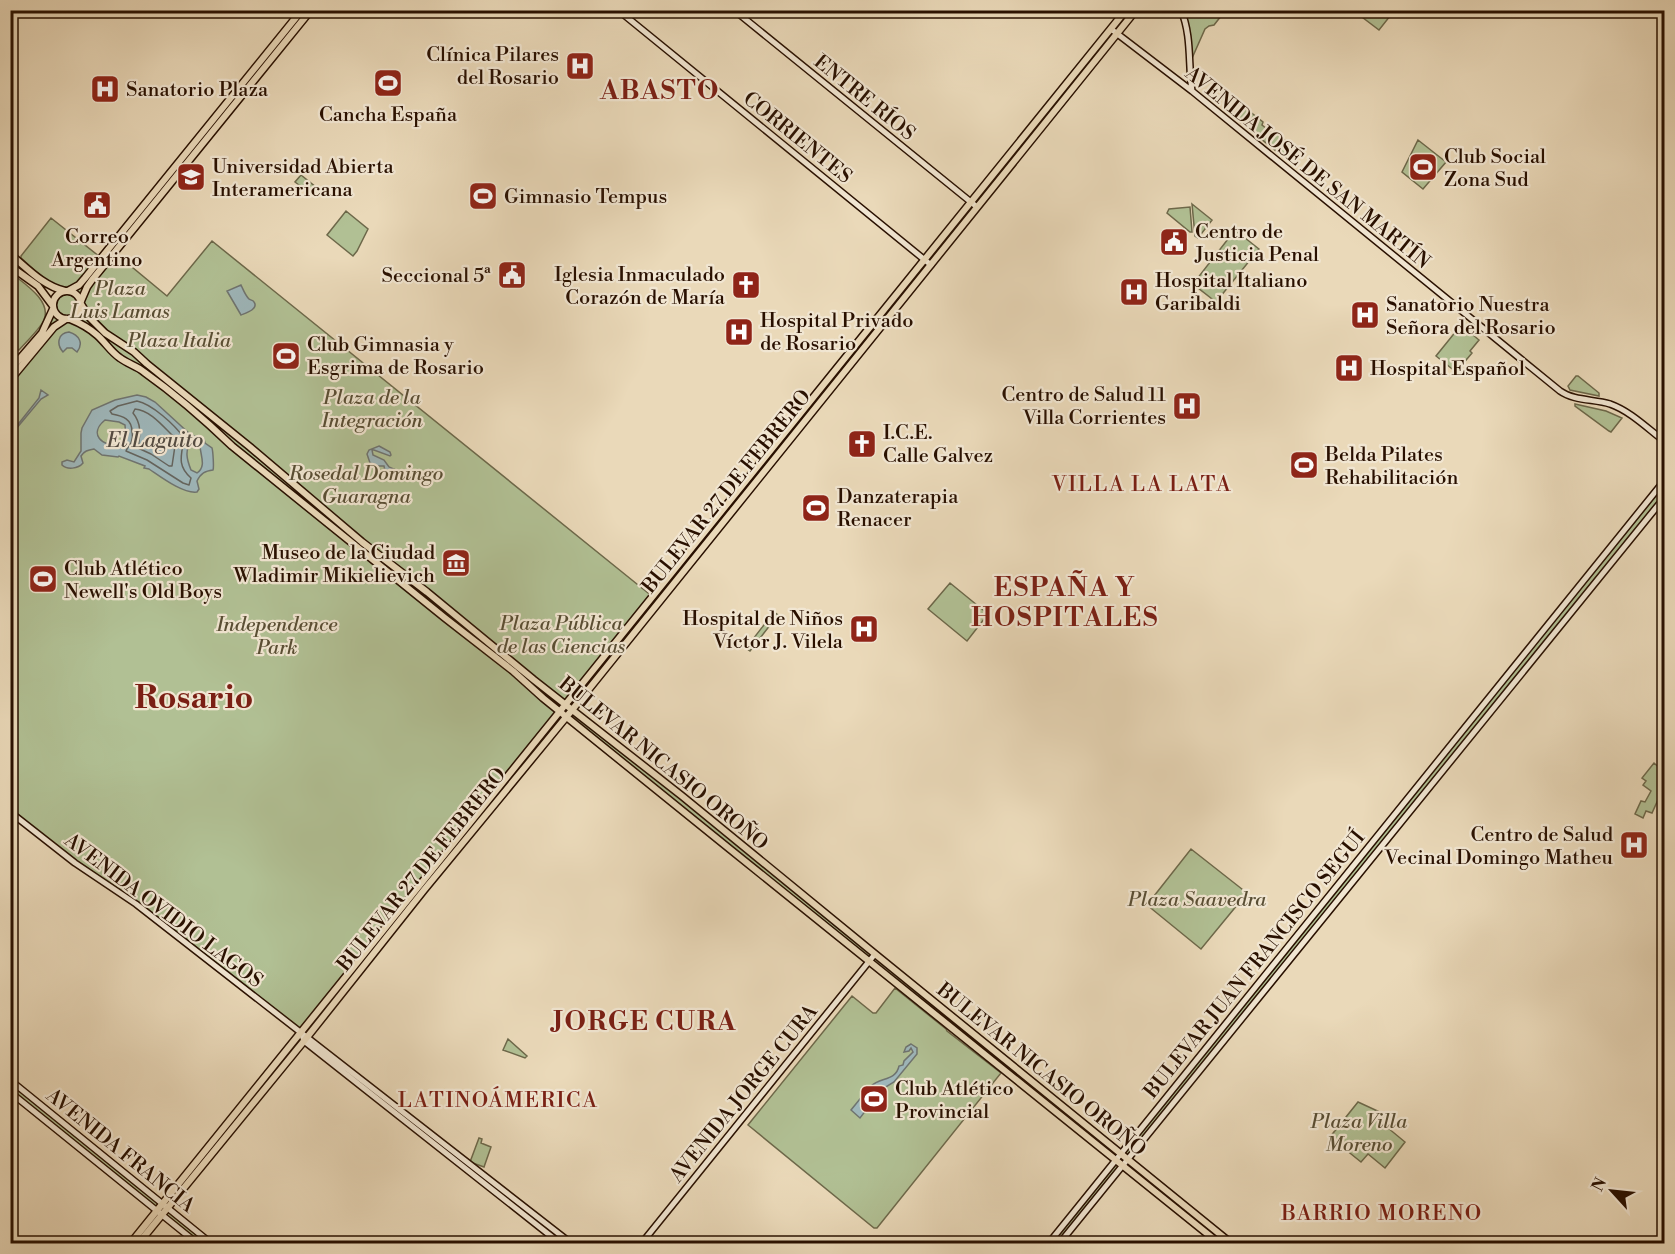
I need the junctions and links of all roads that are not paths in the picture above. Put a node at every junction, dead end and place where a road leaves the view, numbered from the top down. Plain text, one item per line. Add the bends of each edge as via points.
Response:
1 (302, 10) edge
2 (311, 10) edge
3 (618, 10) edge
4 (734, 10) edge
5 (1126, 10) edge
6 (1136, 10) edge
7 (1181, 10) edge
8 (1111, 29) junction
9 (1117, 34) junction
10 (1192, 91) junction
11 (974, 205) junction
12 (10, 254) edge
13 (928, 262) junction
14 (10, 266) edge
15 (67, 291) junction
16 (81, 303) junction
17 (53, 307) junction
18 (68, 319) junction
19 (140, 358) junction
20 (126, 362) junction
21 (10, 370) edge
22 (10, 380) edge
23 (1665, 441) edge
24 (1665, 481) edge
25 (1665, 498) edge
26 (565, 704) junction
27 (572, 710) junction
28 (560, 711) junction
29 (566, 716) junction
30 (10, 812) edge
31 (875, 954) junction
32 (869, 962) junction
33 (301, 1032) junction
34 (306, 1039) junction
35 (10, 1080) edge
36 (10, 1092) edge
37 (1121, 1154) junction
38 (1128, 1159) junction
39 (1116, 1160) junction
40 (1123, 1165) junction
41 (165, 1205) junction
42 (159, 1212) junction
43 (130, 1244) edge
44 (138, 1244) edge
45 (198, 1244) edge
46 (212, 1244) edge
47 (561, 1244) edge
48 (572, 1244) edge
49 (640, 1244) edge
50 (1048, 1244) edge
51 (1059, 1244) edge
52 (1220, 1244) edge
53 (1232, 1244) edge

1 - 15 main road via 85,278
2 - 16 main road via 92,280
3 - 13 main road, CORRIENTES
4 - 11 main road, ENTRE RÍOS
5 - 8 main road, BULEVAR 27 DE FEBRERO
6 - 9 main road, BULEVAR 27 DE FEBRERO
7 - 10 main road via 1189,43
8 - 9 main road, AVENIDA JOSÉ DE SAN MARTÍN
8 - 11 main road, BULEVAR 27 DE FEBRERO
9 - 10 main road, AVENIDA JOSÉ DE SAN MARTÍN
9 - 11 main road, BULEVAR 27 DE FEBRERO
10 - 23 main road, AVENIDA JOSÉ DE SAN MARTÍN via 1560,391 1617,407
11 - 13 main road, BULEVAR 27 DE FEBRERO
12 - 15 main road via 45,283
13 - 26 main road, BULEVAR 27 DE FEBRERO
13 - 27 main road, BULEVAR 27 DE FEBRERO
14 - 17 main road via 38,286
15 - 16 main road via 76,294
15 - 17 main road via 58,294
16 - 18 main road via 78,313
16 - 19 main road, BULEVAR NICASIO OROÑO via 105,333
17 - 18 main road via 57,315
17 - 21 main road via 42,333
18 - 20 main road, BULEVAR NICASIO OROÑO via 94,333
18 - 22 main road via 54,327
19 - 20 main road
19 - 26 main road, BULEVAR NICASIO OROÑO
20 - 28 main road, BULEVAR NICASIO OROÑO via 145,372
24 - 37 main road, BULEVAR JUAN FRANCISCO SEGUÍ
25 - 38 main road, BULEVAR JUAN FRANCISCO SEGUÍ
26 - 27 main road, BULEVAR NICASIO OROÑO
26 - 28 main road, BULEVAR 27 DE FEBRERO
27 - 29 main road, BULEVAR 27 DE FEBRERO
27 - 31 main road, BULEVAR NICASIO OROÑO
28 - 29 main road, BULEVAR NICASIO OROÑO
28 - 33 main road, BULEVAR 27 DE FEBRERO
29 - 32 main road, BULEVAR NICASIO OROÑO
29 - 34 main road, BULEVAR 27 DE FEBRERO
30 - 33 main road, AVENIDA OVIDIO LAGOS
31 - 32 main road, AVENIDA JORGE CURA
31 - 37 main road, BULEVAR NICASIO OROÑO
32 - 39 main road, BULEVAR NICASIO OROÑO
32 - 49 main road, AVENIDA JORGE CURA
33 - 34 main road
33 - 41 main road, BULEVAR 27 DE FEBRERO
34 - 41 main road, BULEVAR 27 DE FEBRERO
34 - 47 main road
34 - 48 main road
35 - 41 main road, AVENIDA FRANCIA
36 - 42 main road, AVENIDA FRANCIA
37 - 38 main road, BULEVAR NICASIO OROÑO
37 - 39 main road, BULEVAR JUAN FRANCISCO SEGUÍ
38 - 40 main road, BULEVAR JUAN FRANCISCO SEGUÍ
38 - 53 main road, BULEVAR NICASIO OROÑO
39 - 40 main road, BULEVAR NICASIO OROÑO
39 - 50 main road, BULEVAR JUAN FRANCISCO SEGUÍ
40 - 51 main road, BULEVAR JUAN FRANCISCO SEGUÍ
40 - 52 main road, BULEVAR NICASIO OROÑO
41 - 42 main road, BULEVAR 27 DE FEBRERO
41 - 46 main road, AVENIDA FRANCIA
42 - 43 main road, BULEVAR 27 DE FEBRERO
42 - 44 main road, BULEVAR 27 DE FEBRERO
42 - 45 main road, AVENIDA FRANCIA

